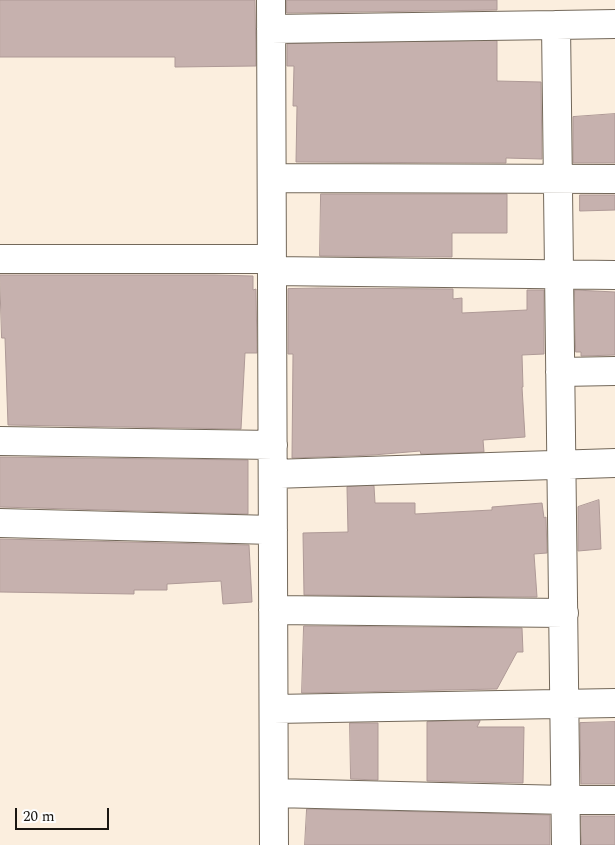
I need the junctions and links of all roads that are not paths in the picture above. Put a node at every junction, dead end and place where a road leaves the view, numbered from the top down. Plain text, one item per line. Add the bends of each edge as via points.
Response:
1 (271, 0) edge
2 (615, 24) edge
3 (556, 25) junction
4 (271, 29) junction
5 (272, 178) junction
6 (558, 179) junction
7 (615, 179) edge
8 (0, 259) edge
9 (271, 265) junction
10 (559, 274) junction
11 (615, 275) edge
12 (615, 371) edge
13 (560, 372) junction
14 (0, 441) edge
15 (273, 445) junction
16 (615, 463) edge
17 (562, 464) junction
18 (273, 474) junction
19 (0, 523) edge
20 (273, 530) junction
21 (273, 610) junction
22 (564, 613) junction
23 (615, 703) edge
24 (565, 704) junction
25 (274, 709) junction
26 (274, 793) junction
27 (566, 800) junction
28 (615, 800) edge
29 (274, 845) edge
30 (566, 845) edge

1 - 4 street
2 - 3 street
3 - 4 street
3 - 6 street
4 - 5 street
5 - 6 street
5 - 9 street
6 - 7 street
6 - 10 street
8 - 9 street
9 - 10 street
9 - 15 street
10 - 11 street
10 - 13 street
12 - 13 street
13 - 17 street
14 - 15 street
15 - 18 street
16 - 17 street
17 - 18 street
17 - 22 street
18 - 20 street
19 - 20 street
20 - 21 street
21 - 22 street
21 - 25 street
22 - 24 street
23 - 24 street
24 - 25 street
24 - 27 street
25 - 26 street
26 - 27 street
26 - 29 street
27 - 28 street
27 - 30 street

